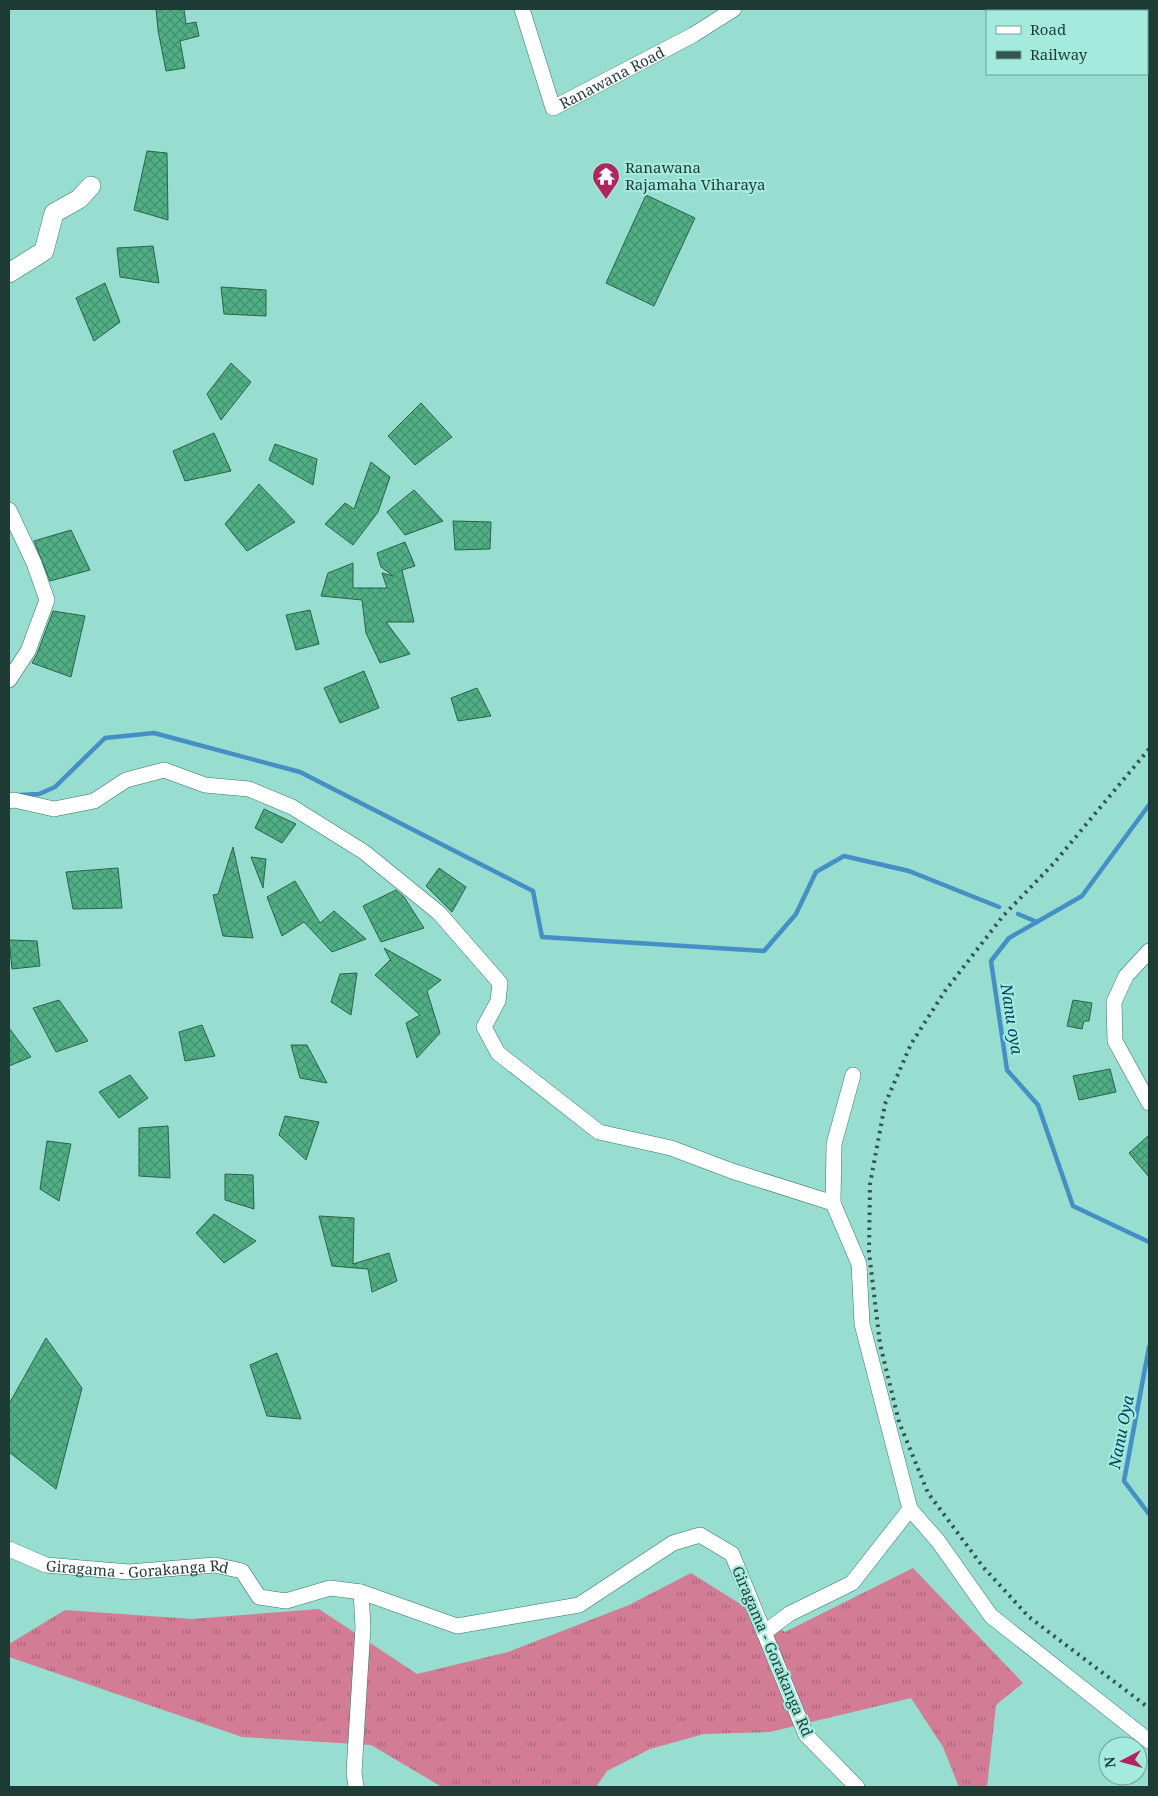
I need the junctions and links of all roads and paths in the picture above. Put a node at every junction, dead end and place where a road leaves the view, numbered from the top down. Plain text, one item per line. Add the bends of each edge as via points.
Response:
1 (522, 9) edge
2 (734, 9) edge
3 (91, 186) dead end
4 (9, 273) edge
5 (9, 510) edge
6 (9, 680) edge
7 (9, 801) edge
8 (1149, 951) edge
9 (853, 1075) dead end
10 (1149, 1103) edge
11 (833, 1203) junction
12 (910, 1509) junction
13 (9, 1549) edge
14 (361, 1592) junction
15 (764, 1633) junction
16 (1149, 1741) edge
17 (356, 1787) edge
18 (857, 1787) edge

1 - 2 street, Ranawana Road via 553,108 693,35
3 - 4 street via 78,199 54,213 44,251
5 - 6 street via 47,600 28,651
7 - 11 street via 54,809 86,803 126,780 164,770 205,786 249,789 292,807 364,852 439,912 500,983 498,1001 484,1027 498,1054 600,1132 671,1148
8 - 10 street via 1126,976 1114,1002 1115,1041
9 - 11 street via 834,1144
11 - 12 street via 859,1264 862,1324
12 - 15 street via 852,1583 789,1614
12 - 16 street via 938,1541 991,1616
13 - 14 street, Giragama - Gorakanga Rd via 46,1565 129,1572 214,1565 242,1571 259,1597 286,1602 330,1588
14 - 15 street, Giragama - Gorakanga Rd via 457,1626 579,1605 673,1543 700,1535 732,1554
14 - 17 street via 363,1627 354,1772
15 - 18 street, Giragama - Gorakanga Rd via 806,1735

